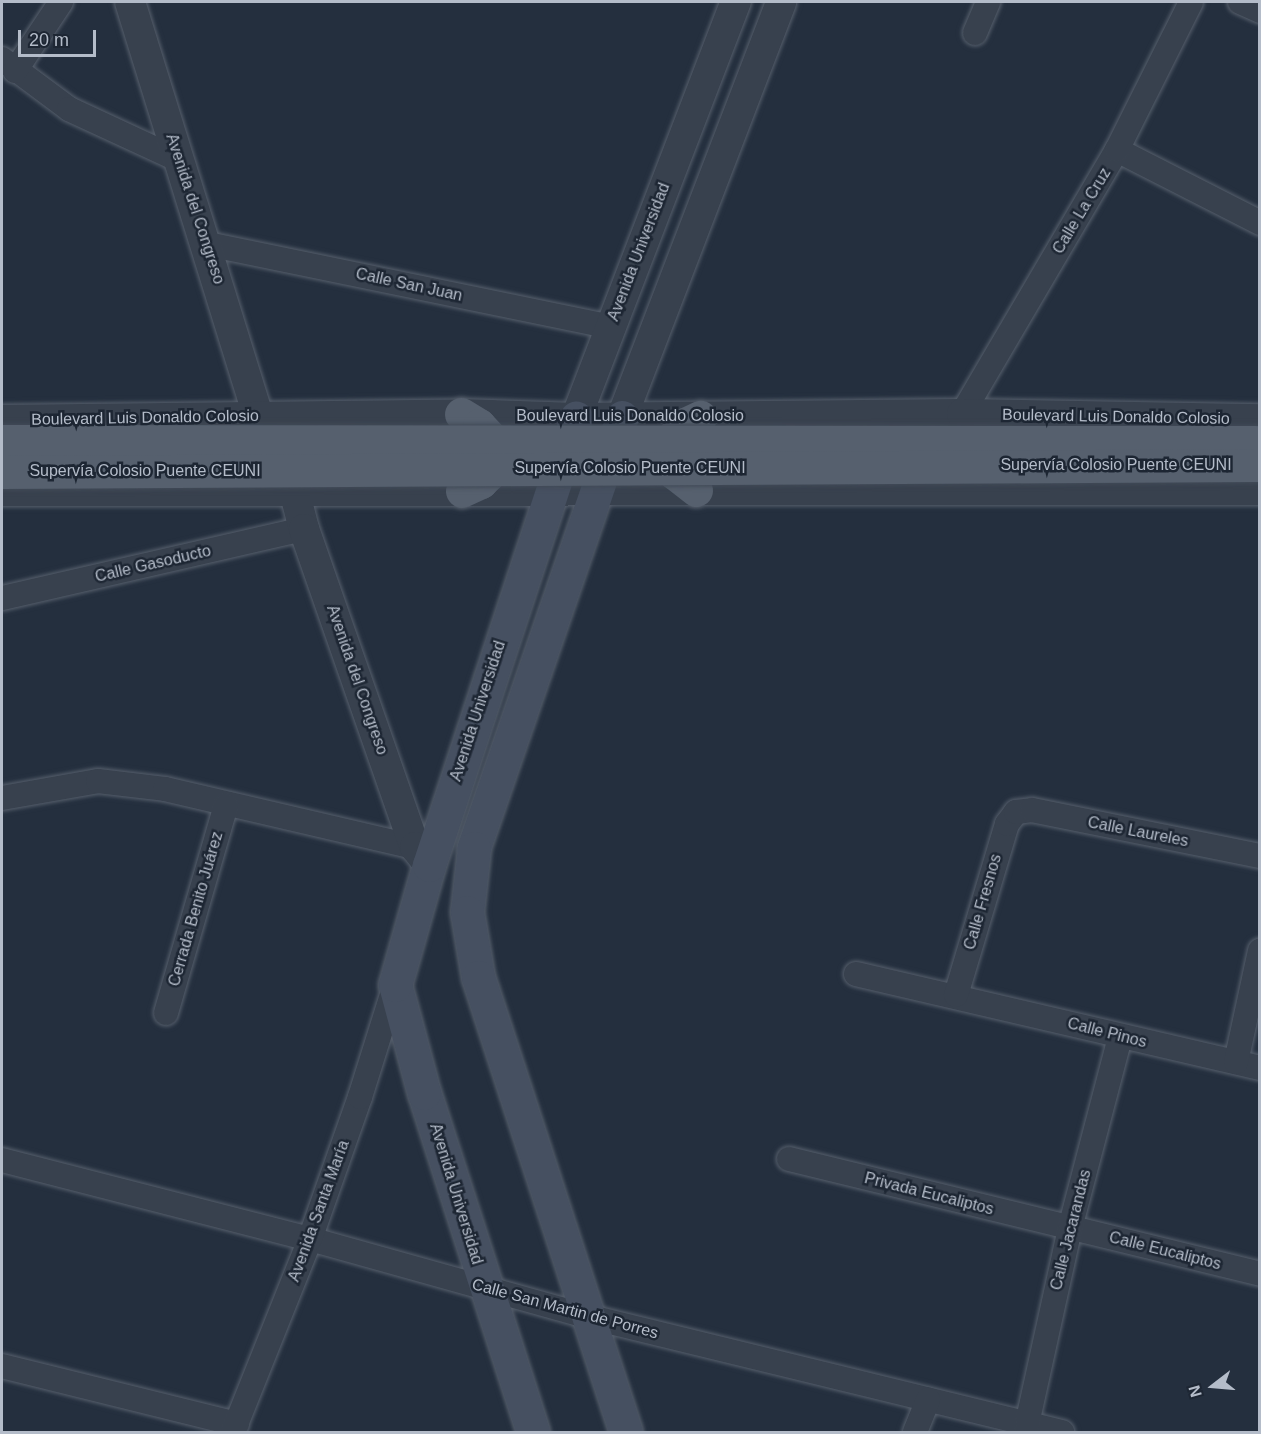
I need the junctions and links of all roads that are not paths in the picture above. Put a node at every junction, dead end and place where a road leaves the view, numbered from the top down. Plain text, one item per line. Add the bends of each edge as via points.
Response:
1 (61, 2) edge
2 (130, 2) edge
3 (736, 2) edge
4 (781, 2) edge
5 (988, 2) edge
6 (1191, 2) edge
7 (1240, 2) edge
8 (1260, 11) edge
9 (975, 33) dead end
10 (8, 65) edge
11 (1117, 150) junction
12 (179, 160) junction
13 (1260, 223) edge
14 (207, 244) junction
15 (610, 327) junction
16 (461, 414) junction
17 (962, 414) junction
18 (258, 416) junction
19 (622, 417) junction
20 (700, 417) junction
21 (576, 418) junction
22 (1260, 419) edge
23 (2, 420) edge
24 (2, 441) edge
25 (1260, 442) edge
26 (1260, 465) edge
27 (2, 472) edge
28 (294, 490) junction
29 (462, 490) junction
30 (550, 490) junction
31 (597, 490) junction
32 (696, 490) junction
33 (1260, 490) edge
34 (2, 491) edge
35 (304, 529) junction
36 (2, 598) edge
37 (2, 798) edge
38 (226, 805) junction
39 (1016, 812) joint
40 (422, 856) junction
41 (1260, 856) edge
42 (1260, 951) edge
43 (856, 974) dead end
44 (395, 985) junction
45 (956, 995) junction
46 (166, 1013) dead end
47 (1120, 1037) junction
48 (1236, 1062) junction
49 (1260, 1068) edge
50 (2, 1160) edge
51 (789, 1160) dead end
52 (1070, 1228) junction
53 (309, 1239) junction
54 (1260, 1274) edge
55 (486, 1289) junction
56 (590, 1317) junction
57 (2, 1366) edge
58 (928, 1399) junction
59 (1027, 1424) junction
60 (235, 1428) edge
61 (533, 1432) edge
62 (626, 1432) edge
63 (915, 1432) edge
64 (1062, 1432) edge

1 - 10 street
2 - 12 street, Avenida del Congreso
3 - 15 street, Avenida Universidad
4 - 19 street
5 - 9 street
6 - 11 street, Calle La Cruz
7 - 8 street
10 - 12 street via 69,109
11 - 13 street
11 - 17 street, Calle La Cruz
12 - 14 street, Avenida del Congreso
14 - 15 street, Calle San Juan
14 - 18 street, Avenida del Congreso
15 - 21 street, Avenida Universidad
16 - 18 street, Boulevard Luis Donaldo Colosio
16 - 21 street, Boulevard Luis Donaldo Colosio
16 - 29 main road via 479,425 496,448 490,473 481,482
17 - 20 street, Boulevard Luis Donaldo Colosio
17 - 22 street, Boulevard Luis Donaldo Colosio
18 - 23 street, Boulevard Luis Donaldo Colosio
19 - 20 street, Boulevard Luis Donaldo Colosio
19 - 21 street, Boulevard Luis Donaldo Colosio
19 - 31 main road
20 - 32 main road via 681,428 670,447 669,461 674,473
21 - 30 main road, Avenida Universidad
24 - 25 main road, Supervía Colosio Puente CEUNI, bridge
26 - 27 main road, Supervía Colosio Puente CEUNI, bridge
28 - 29 street
28 - 34 street
28 - 35 street, Avenida del Congreso
29 - 30 street
30 - 31 street
30 - 40 main road, Avenida Universidad
31 - 32 street
31 - 56 main road via 474,848 467,912 478,977
32 - 33 street
35 - 36 street, Calle Gasoducto
35 - 40 street, Avenida del Congreso
37 - 38 street via 98,781 165,789
38 - 40 street
38 - 46 street, Cerrada Benito Juárez
39 - 41 street, Calle Laureles via 1032,810
39 - 45 street, Calle Fresnos via 1006,824
40 - 44 main road, Avenida Universidad
42 - 48 street
43 - 45 street, Calle Pinos
44 - 53 street, Avenida Santa María
44 - 55 main road, Avenida Universidad via 424,1093
45 - 47 street, Calle Pinos
47 - 48 street, Calle Pinos
47 - 52 street, Calle Jacarandas
48 - 49 street, Calle Pinos
50 - 53 street, Calle San Martin de Porres
51 - 52 street, Privada Eucaliptos
52 - 54 street, Calle Eucaliptos
52 - 59 street, Calle Jacarandas
53 - 55 street, Calle San Martin de Porres
53 - 60 street, Avenida Santa María
55 - 56 street, Calle San Martin de Porres
55 - 61 main road, Avenida Universidad
56 - 58 street, Calle San Martin de Porres
56 - 62 main road
57 - 60 street
58 - 59 street, Calle San Martin de Porres
58 - 63 street
59 - 64 street, Calle San Martin de Porres

